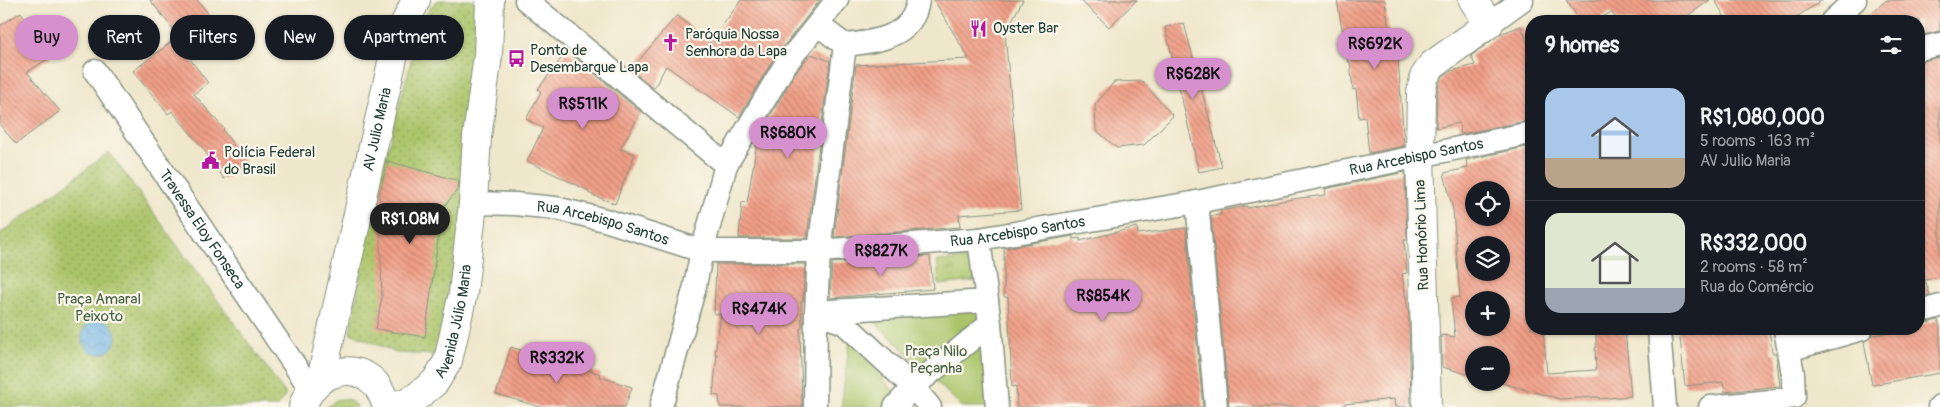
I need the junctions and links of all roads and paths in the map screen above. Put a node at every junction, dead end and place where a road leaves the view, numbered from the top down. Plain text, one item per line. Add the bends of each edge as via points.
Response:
1 (416, 0) edge
2 (490, 0) edge
3 (526, 0) edge
4 (837, 0) edge
5 (918, 0) edge
6 (1473, 0) edge
7 (1522, 0) edge
8 (1855, 0) edge
9 (1839, 15) edge
10 (1489, 24) junction
11 (818, 25) junction
12 (1940, 44) edge
13 (845, 45) junction
14 (1925, 47) edge
15 (95, 71) dead end
16 (1525, 135) edge
17 (1420, 156) junction
18 (726, 165) junction
19 (1197, 202) junction
20 (473, 203) junction
21 (979, 239) junction
22 (702, 251) junction
23 (819, 251) junction
24 (987, 301) junction
25 (1940, 306) edge
26 (1925, 310) edge
27 (816, 312) junction
28 (990, 324) junction
29 (1659, 335) edge
30 (1817, 335) edge
31 (1787, 339) edge
32 (913, 387) junction
33 (311, 391) edge
34 (387, 407) edge
35 (392, 407) edge
36 (661, 407) edge
37 (815, 407) edge
38 (895, 407) edge
39 (930, 407) edge
40 (997, 407) edge
41 (1216, 407) edge
42 (1427, 407) edge
43 (1665, 407) edge
44 (1710, 407) edge

1 - 33 main road, AV Julio Maria via 397,40
2 - 20 main road, Avenida Júlio Maria via 488,55 477,137
3 - 18 street
4 - 11 street
5 - 13 street via 917,11 898,33 872,42
6 - 10 main road
7 - 10 street
8 - 9 street
10 - 17 main road, Rua Honório Lima via 1432,65 1424,77
11 - 13 street
11 - 18 street via 785,65
12 - 14 street
13 - 23 street
15 - 33 street, Travessa Eloy Fonseca
16 - 17 street, Rua Arcebispo Santos
17 - 19 street, Rua Arcebispo Santos
17 - 42 main road, Rua Honório Lima
18 - 22 street
19 - 21 street, Rua Arcebispo Santos
19 - 41 street
20 - 22 street, Rua Arcebispo Santos via 555,208 606,220
20 - 35 main road, Avenida Júlio Maria via 463,293 448,361 435,382 414,398
21 - 23 street, Rua Arcebispo Santos
21 - 24 street
22 - 23 street, Rua Arcebispo Santos
22 - 36 street
23 - 27 street
24 - 27 street
24 - 28 street
25 - 26 street
27 - 32 street via 844,323
27 - 37 street
28 - 32 street
28 - 40 street
29 - 43 street
30 - 31 street
31 - 44 street via 1794,397
32 - 38 street
32 - 39 street
33 - 34 main road via 334,372 348,371 375,383

